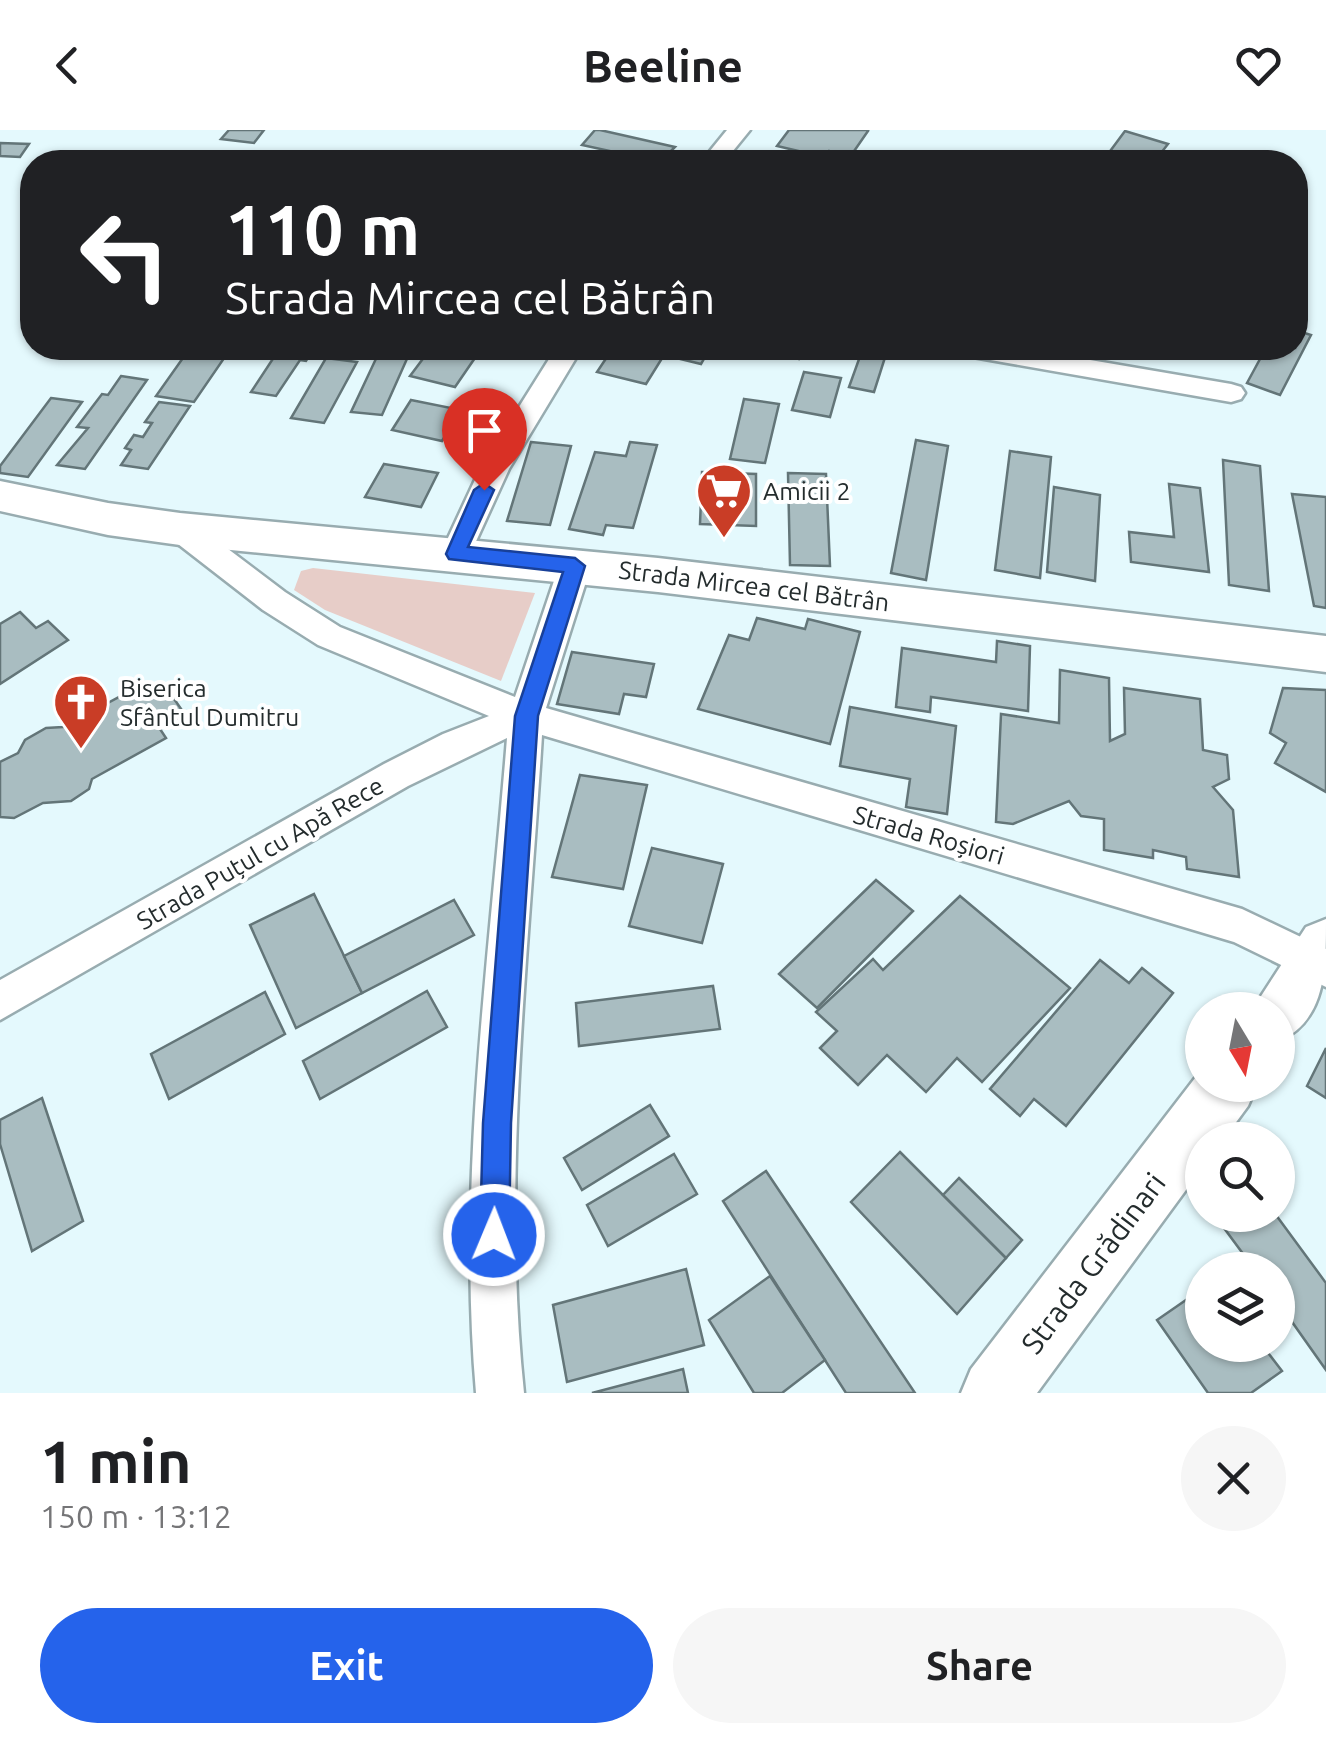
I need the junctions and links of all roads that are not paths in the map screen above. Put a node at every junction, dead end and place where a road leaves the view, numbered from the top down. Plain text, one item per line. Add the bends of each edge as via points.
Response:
1 (739, 130) edge
2 (722, 150) edge
3 (562, 360) edge
4 (1041, 360) edge
5 (1232, 393) dead end
6 (0, 496) edge
7 (180, 529) junction
8 (456, 554) junction
9 (575, 566) junction
10 (1326, 654) edge
11 (526, 716) junction
12 (1322, 959) edge
13 (1295, 993) edge
14 (0, 1002) edge
15 (1214, 1102) edge
16 (500, 1393) edge
17 (995, 1393) edge

1 - 2 street
3 - 8 street via 495,469
4 - 5 street
6 - 7 street, Strada Mircea cel Bătrân
7 - 8 street, Strada Mircea cel Bătrân
7 - 11 street, Strada Mircea cel Bătrân via 329,636
8 - 9 street, Strada Mircea cel Bătrân
9 - 10 street, Strada Mircea cel Bătrân
9 - 11 street
11 - 12 street, Strada Roșiori via 1242,927
11 - 14 street, Strada Puțul cu Apă Rece via 396,775
11 - 16 street via 497,1123 492,1310
12 - 13 street
15 - 17 street, Strada Grădinari

